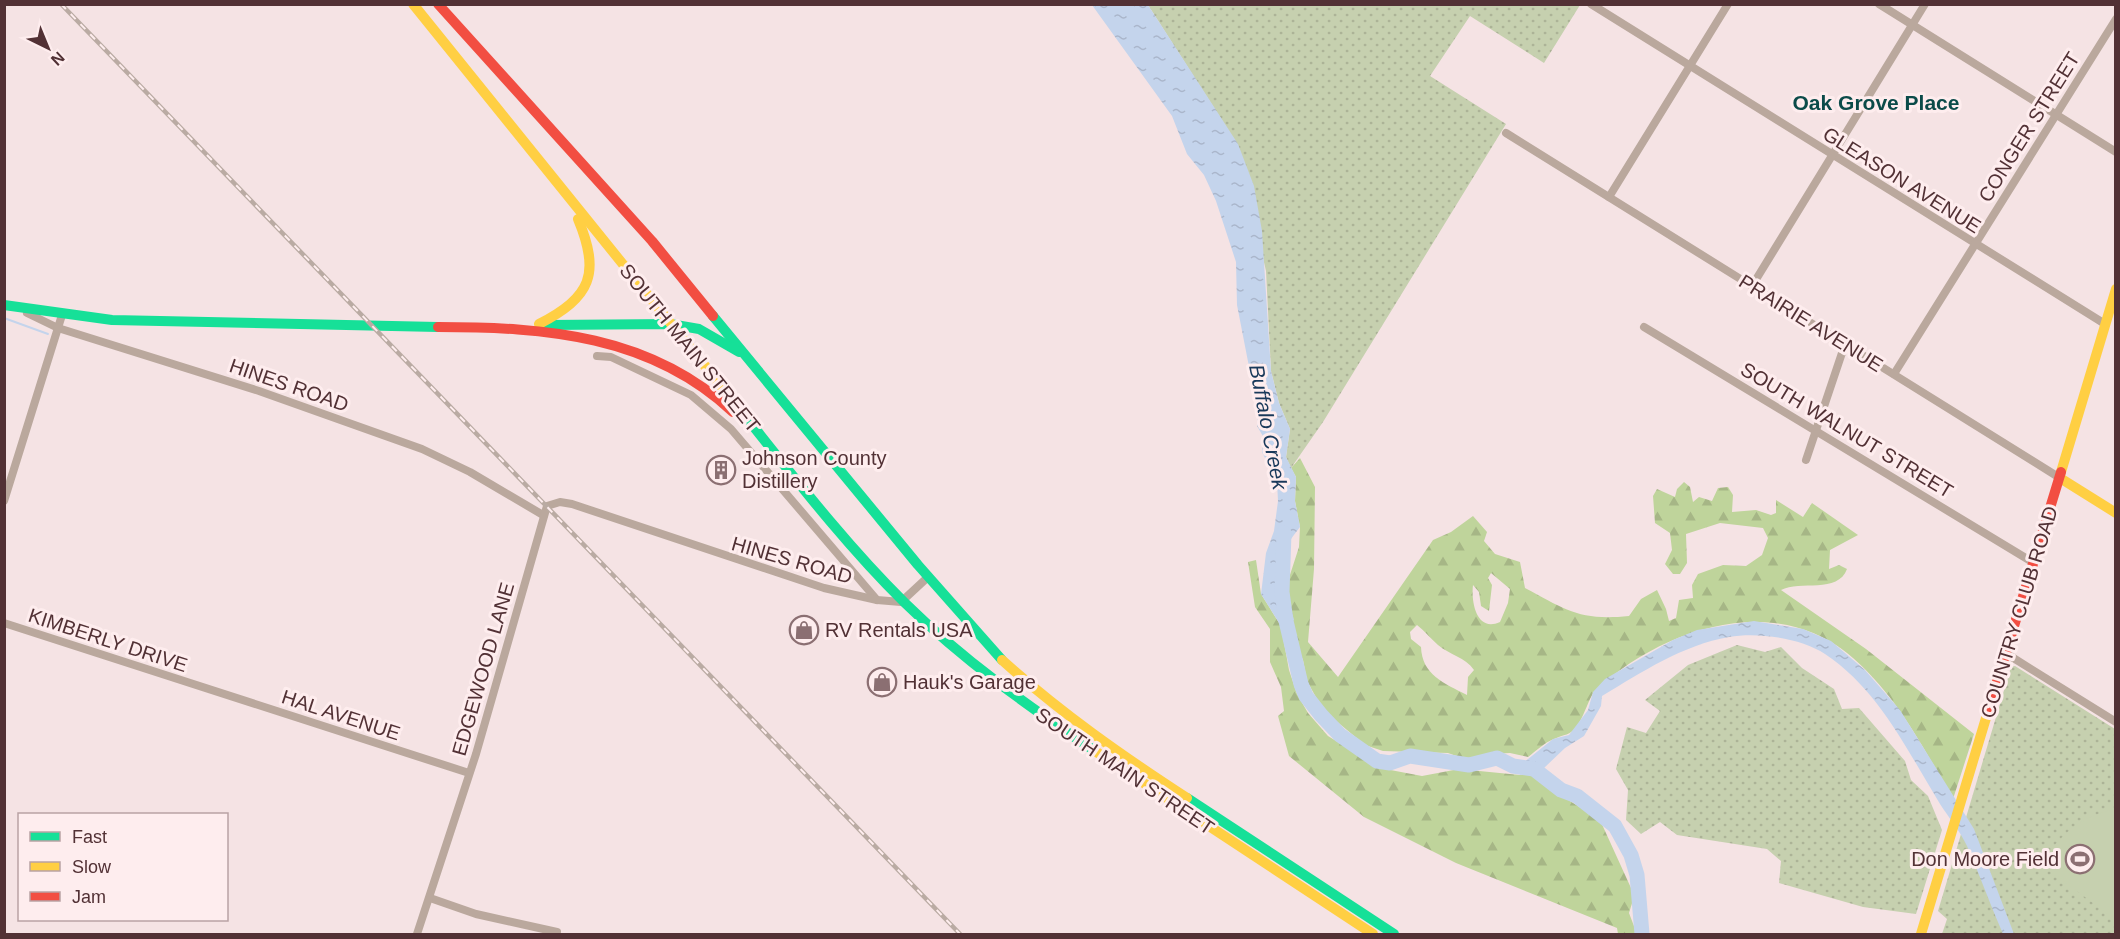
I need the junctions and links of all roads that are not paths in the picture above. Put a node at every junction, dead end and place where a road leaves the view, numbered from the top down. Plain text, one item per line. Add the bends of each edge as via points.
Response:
1 (412, 4) edge
2 (438, 4) edge
3 (1591, 4) edge
4 (1728, 4) edge
5 (1879, 4) edge
6 (1925, 4) edge
7 (2115, 19) edge
8 (1912, 25) junction
9 (1689, 67) junction
10 (2055, 115) junction
11 (1506, 133) dead end
12 (2115, 152) edge
13 (1830, 155) junction
14 (1609, 196) junction
15 (570, 201) junction
16 (1975, 244) junction
17 (1752, 286) junction
18 (2115, 289) edge
19 (10, 306) edge
20 (62, 315) junction
21 (670, 324) junction
22 (2105, 324) junction
23 (536, 326) junction
24 (466, 327) junction
25 (1644, 327) dead end
26 (58, 328) junction
27 (1845, 344) junction
28 (597, 356) dead end
29 (750, 359) junction
30 (1894, 374) junction
31 (1815, 431) junction
32 (758, 432) junction
33 (1806, 460) dead end
34 (2060, 478) junction
35 (4, 501) edge
36 (2115, 513) edge
37 (543, 515) junction
38 (2034, 562) junction
39 (928, 577) junction
40 (877, 600) junction
41 (901, 602) junction
42 (4, 623) edge
43 (2007, 654) junction
44 (202, 688) joint
45 (2115, 722) edge
46 (470, 773) junction
47 (1217, 817) junction
48 (1211, 827) junction
49 (430, 898) junction
50 (556, 932) dead end
51 (417, 934) edge
52 (1373, 934) edge
53 (1394, 934) edge
54 (1921, 934) edge

1 - 15 main road, SOUTH MAIN STREET
2 - 29 main road, SOUTH MAIN STREET via 651,241
3 - 9 street, GLEASON AVENUE
4 - 9 street
5 - 8 street
6 - 8 street
7 - 10 street, CONGER STREET
8 - 10 street
8 - 13 street
9 - 13 street, GLEASON AVENUE
9 - 14 street
10 - 12 street
10 - 16 street, CONGER STREET
11 - 14 street, PRAIRIE AVENUE
13 - 16 street, GLEASON AVENUE
13 - 17 street
14 - 17 street, PRAIRIE AVENUE
15 - 21 main road, SOUTH MAIN STREET
15 - 23 main road via 589,242 590,271 578,300
16 - 22 street, GLEASON AVENUE
16 - 30 street, CONGER STREET
17 - 27 street, PRAIRIE AVENUE
18 - 22 main road, COUNTRY CLUB ROAD
19 - 20 main road
19 - 26 street, HINES ROAD
20 - 24 main road via 112,320
20 - 26 street
21 - 23 main road
21 - 29 main road via 699,329
21 - 32 main road, SOUTH MAIN STREET
22 - 34 main road, COUNTRY CLUB ROAD
23 - 24 main road
24 - 32 main road via 552,333 609,342 689,378
25 - 31 street, SOUTH WALNUT STREET
26 - 35 street
26 - 37 street, HINES ROAD via 259,391 422,449
27 - 30 street, PRAIRIE AVENUE
27 - 31 street
28 - 40 street via 611,357 691,395 731,429
29 - 39 main road, SOUTH MAIN STREET
30 - 34 street, PRAIRIE AVENUE
31 - 33 street
31 - 38 street, SOUTH WALNUT STREET
32 - 41 main road, SOUTH MAIN STREET
34 - 36 main road, PRAIRIE AVENUE
34 - 38 main road, COUNTRY CLUB ROAD
37 - 40 street, HINES ROAD via 547,506 560,502 824,588
37 - 46 street, EDGEWOOD LANE
38 - 43 main road, COUNTRY CLUB ROAD
39 - 41 street
39 - 47 main road, SOUTH MAIN STREET via 1002,659 1050,702 1097,739
40 - 41 street, HINES ROAD
41 - 48 main road, SOUTH MAIN STREET via 986,676
42 - 44 street, KIMBERLY DRIVE
43 - 45 street
43 - 54 main road, COUNTRY CLUB ROAD
44 - 46 street, HAL AVENUE
46 - 49 street, EDGEWOOD LANE
47 - 48 street
47 - 53 main road, SOUTH MAIN STREET
48 - 52 main road, SOUTH MAIN STREET
49 - 50 street via 476,914
49 - 51 street, EDGEWOOD LANE

